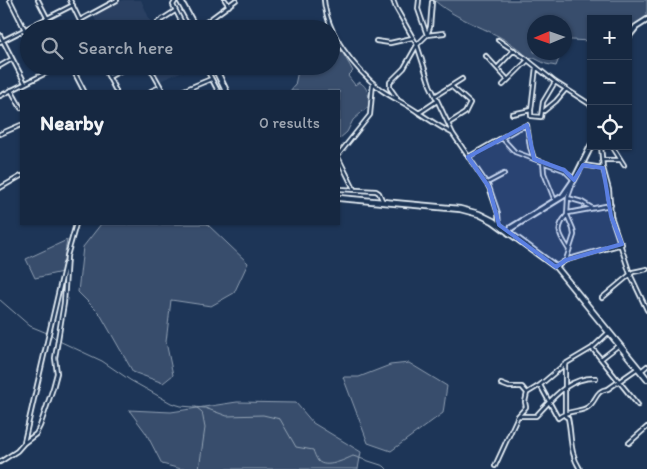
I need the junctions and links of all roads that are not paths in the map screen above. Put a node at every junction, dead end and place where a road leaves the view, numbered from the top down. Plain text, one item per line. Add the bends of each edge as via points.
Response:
1 (10, 0) edge
2 (38, 0) edge
3 (70, 0) edge
4 (117, 0) edge
5 (178, 0) edge
6 (225, 0) edge
7 (236, 0) edge
8 (324, 0) edge
9 (393, 0) edge
10 (419, 0) edge
11 (432, 2) dead end
12 (73, 5) junction
13 (228, 6) junction
14 (175, 11) junction
15 (47, 18) junction
16 (20, 20) edge
17 (43, 20) edge
18 (80, 20) joint
19 (161, 20) edge
20 (180, 20) edge
21 (190, 20) edge
22 (209, 20) edge
23 (328, 20) edge
24 (647, 20) edge
25 (20, 32) edge
26 (632, 32) edge
27 (444, 34) dead end
28 (0, 35) edge
29 (427, 35) junction
30 (412, 38) junction
31 (498, 40) dead end
32 (1, 41) edge
33 (376, 41) dead end
34 (340, 43) edge
35 (417, 45) junction
36 (514, 50) junction
37 (486, 56) dead end
38 (12, 59) junction
39 (527, 59) edge
40 (528, 60) joint
41 (0, 66) edge
42 (536, 67) junction
43 (497, 68) junction
44 (20, 74) edge
45 (21, 75) edge
46 (42, 75) edge
47 (76, 75) edge
48 (113, 75) edge
49 (154, 75) edge
50 (209, 75) edge
51 (218, 75) edge
52 (109, 77) joint
53 (211, 79) junction
54 (462, 80) dead end
55 (508, 80) junction
56 (373, 82) junction
57 (555, 82) junction
58 (25, 83) junction
59 (503, 85) dead end
60 (160, 87) junction
61 (452, 87) junction
62 (566, 89) junction
63 (11, 90) junction
64 (83, 90) edge
65 (116, 90) edge
66 (153, 90) edge
67 (162, 90) edge
68 (184, 90) edge
69 (217, 90) edge
70 (226, 90) edge
71 (0, 96) edge
72 (435, 96) junction
73 (397, 100) junction
74 (437, 100) junction
75 (587, 102) edge
76 (20, 106) edge
77 (531, 110) junction
78 (543, 111) junction
79 (420, 113) junction
80 (512, 114) dead end
81 (449, 123) junction
82 (20, 125) edge
83 (0, 134) edge
84 (453, 134) junction
85 (502, 138) junction
86 (589, 150) edge
87 (601, 150) edge
88 (614, 150) edge
89 (340, 153) edge
90 (468, 156) junction
91 (534, 159) junction
92 (602, 160) junction
93 (620, 160) junction
94 (340, 161) edge
95 (543, 162) junction
96 (583, 165) junction
97 (624, 165) dead end
98 (602, 168) junction
99 (504, 174) dead end
100 (20, 177) edge
101 (574, 180) junction
102 (487, 183) junction
103 (0, 188) edge
104 (340, 189) edge
105 (354, 189) junction
106 (340, 198) edge
107 (568, 198) junction
108 (383, 202) junction
109 (555, 202) junction
110 (610, 204) junction
111 (592, 208) junction
112 (567, 214) junction
113 (76, 225) edge
114 (499, 225) junction
115 (509, 233) junction
116 (622, 244) junction
117 (569, 250) junction
118 (67, 256) junction
119 (566, 260) junction
120 (556, 267) junction
121 (647, 269) edge
122 (630, 274) junction
123 (602, 298) dead end
124 (647, 310) edge
125 (609, 332) junction
126 (619, 345) junction
127 (592, 348) junction
128 (601, 359) junction
129 (565, 364) junction
130 (647, 366) edge
131 (639, 370) junction
132 (596, 378) dead end
133 (647, 379) edge
134 (619, 382) junction
135 (501, 384) dead end
136 (540, 384) junction
137 (565, 387) junction
138 (527, 393) junction
139 (549, 402) junction
140 (638, 405) dead end
141 (565, 412) junction
142 (518, 416) junction
143 (647, 427) edge
144 (24, 443) junction
145 (629, 443) dead end
146 (0, 462) edge
147 (495, 466) dead end
148 (580, 469) edge

1 - 16 street
2 - 15 street
3 - 12 street
4 - 18 street
5 - 14 street via 173,5
5 - 21 main road
6 - 13 street
7 - 13 street
8 - 23 street
9 - 30 street
10 - 29 street via 418,8
11 - 29 street
12 - 15 street
12 - 18 street
13 - 22 street
14 - 19 street
14 - 20 street
15 - 17 street
24 - 26 street
25 - 32 street
27 - 29 street
28 - 32 street
29 - 35 street
30 - 33 street via 390,43
30 - 35 street
31 - 36 street
32 - 38 street
34 - 56 street
35 - 72 street
35 - 73 street via 404,68 390,82
36 - 39 street
36 - 43 street
37 - 43 street
38 - 41 street
38 - 44 street
40 - 42 street
40 - 55 street
42 - 57 street
42 - 77 street
43 - 55 street
45 - 58 street
46 - 58 street
47 - 64 street
48 - 52 street
49 - 60 street
50 - 53 street
51 - 70 main road
52 - 65 street
53 - 68 street
53 - 69 street
54 - 61 street
55 - 59 street
56 - 73 street
56 - 89 street via 370,115
57 - 62 street
57 - 78 street via 543,102
58 - 63 street
60 - 66 street
60 - 67 street
61 - 72 street
61 - 81 street via 470,104 465,113
62 - 75 street
62 - 78 street
63 - 71 street
63 - 76 street
72 - 74 street
73 - 79 street
74 - 79 street
74 - 81 street
77 - 78 street via 531,116 540,117
77 - 80 street
79 - 84 street
81 - 84 street
82 - 83 street
84 - 90 street
85 - 90 street
85 - 91 street via 515,152
85 - 91 street via 527,125
86 - 96 street
87 - 92 street
88 - 93 street
90 - 102 street
91 - 95 street
92 - 93 street
92 - 98 street
93 - 97 street
94 - 105 street
95 - 101 street via 564,170
95 - 109 street
96 - 98 street
96 - 101 street
98 - 110 street
99 - 102 street
100 - 103 street
101 - 107 street
101 - 109 street
102 - 114 street
104 - 105 street
105 - 108 street via 376,191
106 - 108 main road
107 - 111 street
107 - 112 street
108 - 114 main road via 460,209
109 - 115 street
110 - 111 street
110 - 116 street
111 - 112 street
112 - 117 street via 574,229
112 - 117 street via 559,224 559,233
113 - 118 street
114 - 115 main road
115 - 120 main road
116 - 119 street
116 - 122 street
117 - 119 street
118 - 144 street
118 - 144 street via 56,373 40,426 36,434
119 - 120 street
120 - 125 main road
121 - 122 street
122 - 123 street
122 - 124 street
125 - 126 main road
125 - 127 street
126 - 128 street
126 - 131 main road
127 - 128 street
127 - 129 street
128 - 134 street
129 - 136 street
129 - 137 street
130 - 131 street
131 - 133 main road
131 - 134 street
132 - 137 street via 580,379
134 - 140 street
134 - 141 street via 598,392 588,407
135 - 138 street via 522,387
136 - 138 street
136 - 139 street
137 - 139 street
137 - 141 street
138 - 142 street via 526,407
139 - 141 street via 558,418
139 - 142 street via 536,416
141 - 148 street via 573,454
142 - 147 street
143 - 145 street
144 - 146 street

